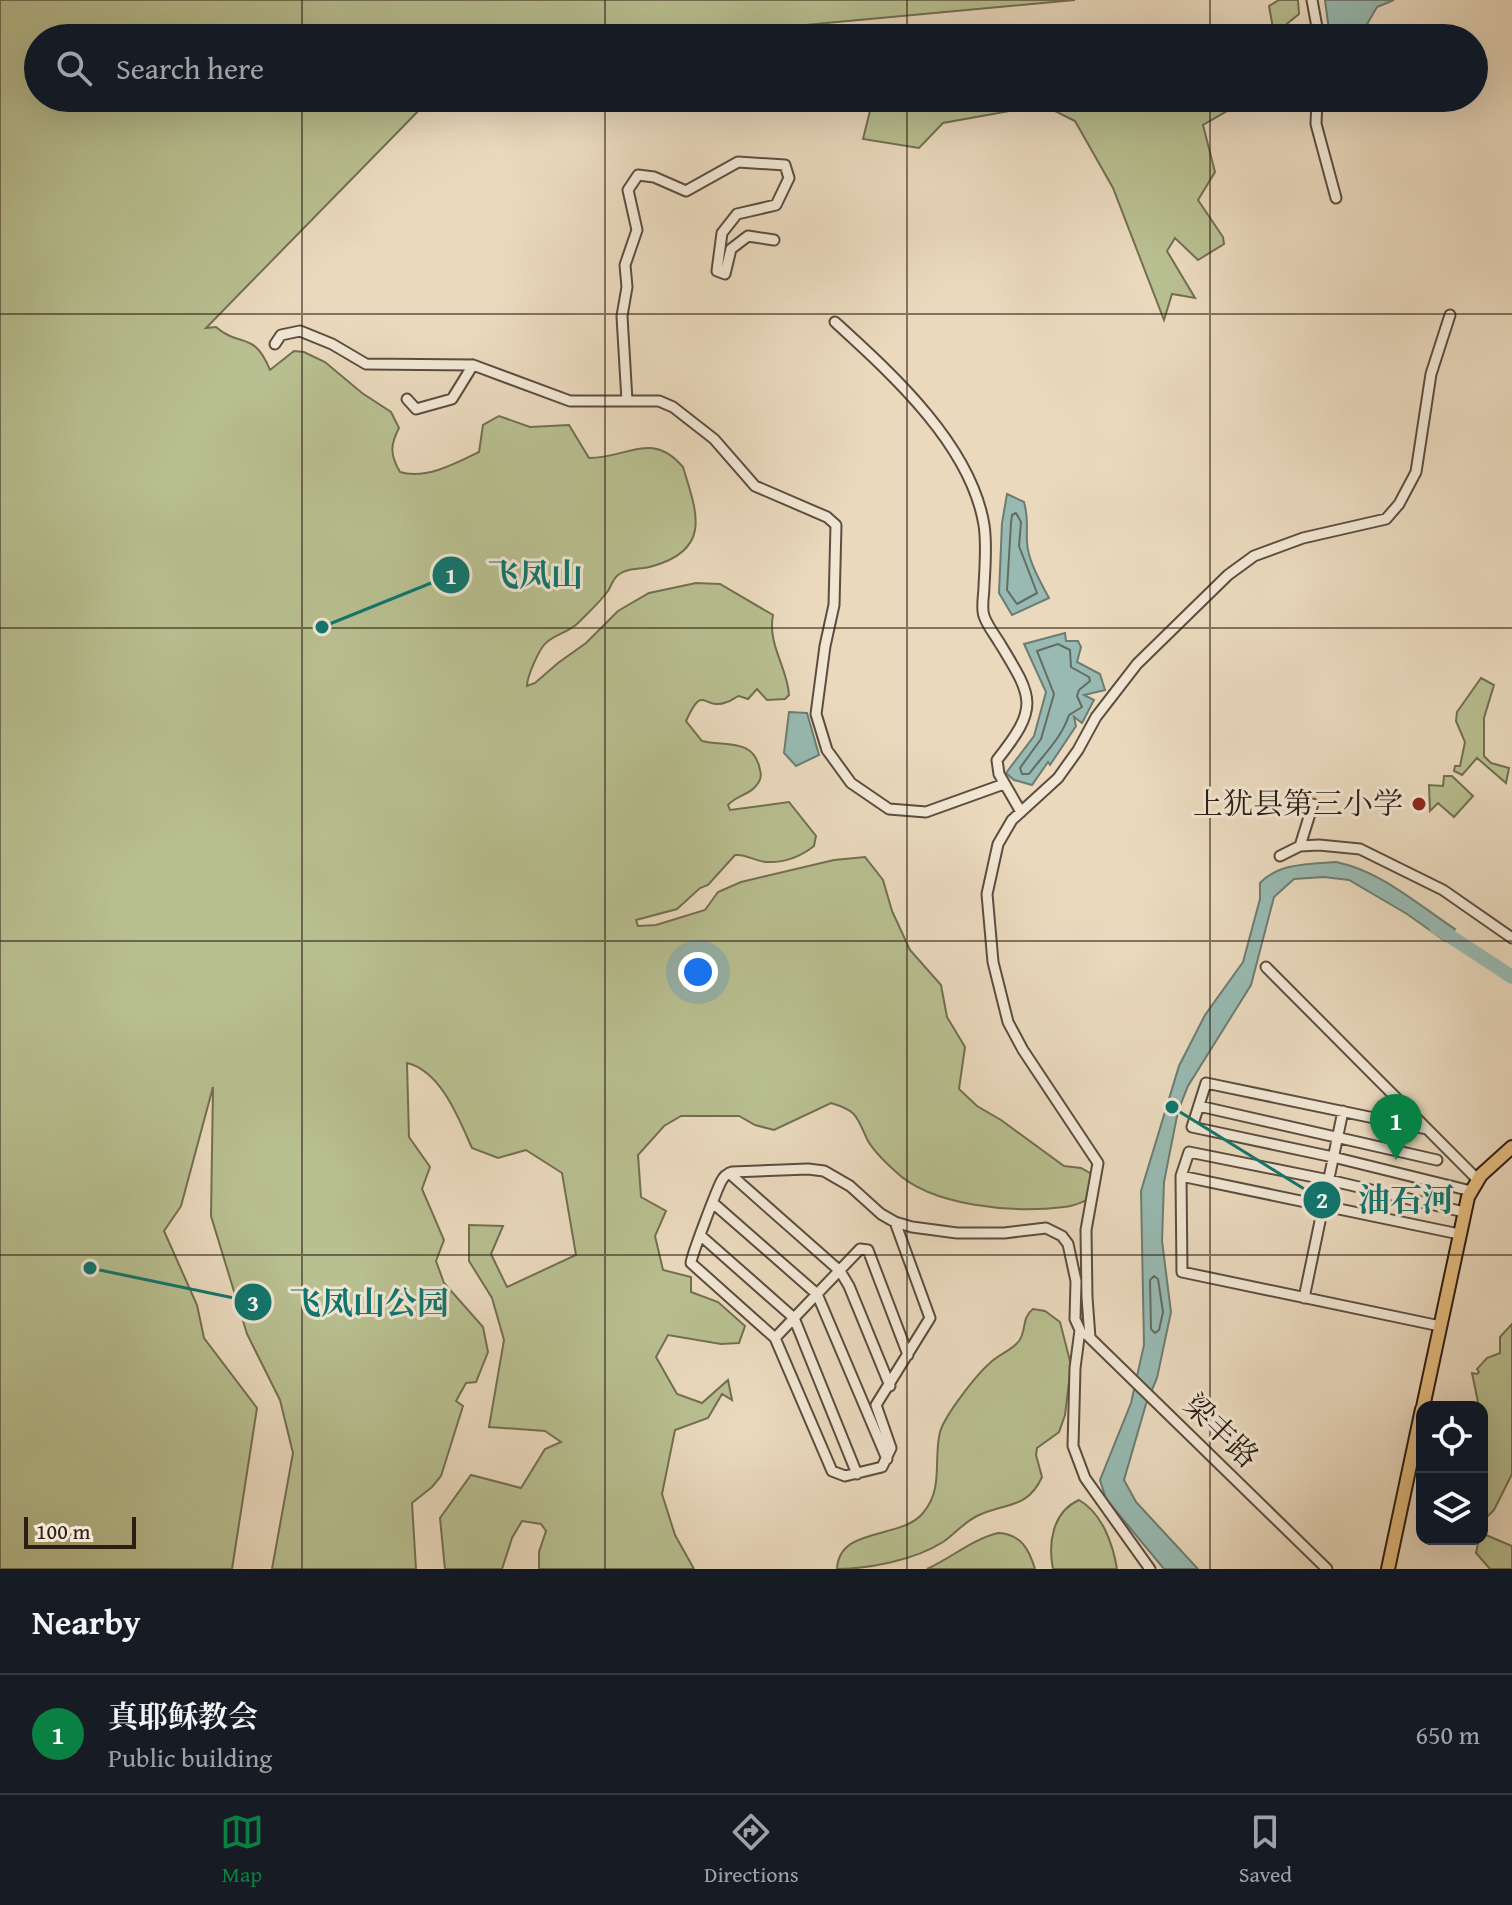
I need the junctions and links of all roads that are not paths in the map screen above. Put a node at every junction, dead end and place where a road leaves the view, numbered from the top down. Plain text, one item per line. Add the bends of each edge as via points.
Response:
1 (1312, 0) edge
2 (1316, 24) edge
3 (1316, 112) edge
4 (1336, 198) dead end
5 (774, 240) dead end
6 (1450, 315) dead end
7 (835, 322) dead end
8 (275, 344) dead end
9 (473, 365) junction
10 (407, 399) dead end
11 (627, 401) junction
12 (1004, 784) junction
13 (1313, 804) dead end
14 (1021, 812) junction
15 (1300, 846) junction
16 (1280, 856) dead end
17 (1512, 938) edge
18 (1266, 967) dead end
19 (1199, 1106) junction
20 (1343, 1111) junction
21 (1427, 1129) junction
22 (1338, 1137) junction
23 (1512, 1147) edge
24 (1333, 1157) junction
25 (1437, 1160) dead end
26 (729, 1173) junction
27 (1181, 1176) junction
28 (1477, 1179) junction
29 (1329, 1180) junction
30 (1471, 1191) junction
31 (713, 1203) junction
32 (1323, 1206) junction
33 (1464, 1212) junction
34 (895, 1222) junction
35 (1459, 1234) junction
36 (700, 1235) junction
37 (840, 1271) junction
38 (817, 1294) junction
39 (1304, 1298) junction
40 (794, 1318) junction
41 (1440, 1326) junction
42 (1080, 1330) junction
43 (775, 1338) junction
44 (1090, 1338) junction
45 (908, 1355) junction
46 (890, 1386) junction
47 (1424, 1401) edge
48 (1416, 1436) edge
49 (887, 1459) junction
50 (857, 1474) junction
51 (1150, 1569) edge
52 (1327, 1569) edge
53 (1388, 1569) edge

1 - 2 street
3 - 4 street
5 - 11 street via 748,236 731,249 725,274 717,271 722,233 737,214 776,205 789,178 785,165 738,162 686,191 638,175 628,190 637,230 625,265 622,316
6 - 14 street via 1431,374 1416,472 1399,504 1386,519 1303,538 1254,556 1228,575 1137,664 1058,778
7 - 12 street via 934,424 978,497 985,528 983,614 1026,686 1027,712 997,760
8 - 9 street via 281,335 300,331 366,364
9 - 10 street via 452,399 416,409
9 - 11 street via 570,401
11 - 12 street via 659,401 673,407 714,439 755,486 836,525 834,605 816,714 827,750 851,783 889,809 926,812
12 - 14 street
13 - 15 street
14 - 44 street via 998,844 987,894 993,962 1008,1022 1098,1163 1086,1230
15 - 16 street
15 - 17 street via 1360,849 1443,890
18 - 21 street
19 - 20 street via 1206,1083
19 - 22 street
19 - 24 street via 1192,1127
20 - 21 street
20 - 22 street
21 - 28 street
22 - 24 street
22 - 25 street
23 - 28 main road
24 - 29 street
24 - 30 street
26 - 31 street
26 - 34 street via 824,1171
26 - 37 street
27 - 29 street via 1189,1152
27 - 32 street
27 - 39 street via 1182,1272
28 - 30 main road
29 - 32 street
29 - 33 street
30 - 33 main road
31 - 36 street
31 - 38 street
32 - 35 street
32 - 39 street
33 - 35 main road
34 - 42 street via 957,1233 1054,1231 1068,1244
34 - 45 street via 930,1318
35 - 41 main road
36 - 40 street
36 - 43 street via 691,1263
37 - 38 street
37 - 45 street via 860,1249 868,1250
37 - 46 street
38 - 40 street
38 - 49 street
39 - 41 street
40 - 43 street
40 - 50 street
41 - 47 main road
42 - 44 street, 梁丰路
42 - 51 street via 1073,1446 1085,1478
43 - 50 street via 832,1471
44 - 52 street, 梁丰路
45 - 46 street
46 - 49 street via 876,1405 891,1448
48 - 53 main road
49 - 50 street via 882,1467

